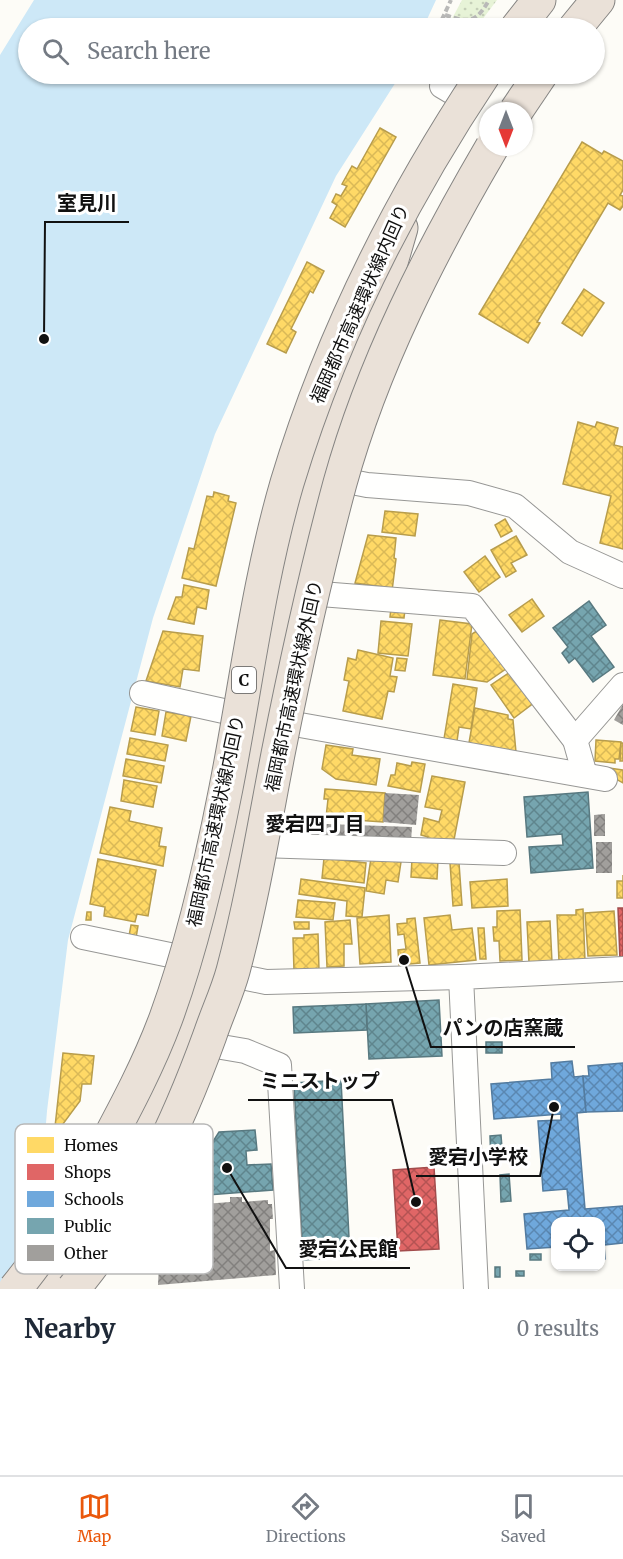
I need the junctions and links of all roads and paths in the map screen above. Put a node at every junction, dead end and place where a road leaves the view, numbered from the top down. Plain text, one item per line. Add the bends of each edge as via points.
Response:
1 (452, 0) edge
2 (489, 0) edge
3 (539, 0) edge
4 (598, 0) edge
5 (445, 15) junction
6 (443, 18) edge
7 (454, 18) edge
8 (475, 18) edge
9 (525, 18) edge
10 (583, 18) edge
11 (477, 84) edge
12 (534, 84) edge
13 (442, 86) dead end
14 (464, 99) dead end
15 (522, 102) edge
16 (487, 156) edge
17 (410, 195) dead end
18 (337, 479) dead end
19 (623, 576) edge
20 (308, 593) dead end
21 (623, 685) edge
22 (142, 693) dead end
23 (237, 714) dead end
24 (283, 722) dead end
25 (575, 740) junction
26 (260, 845) dead end
27 (504, 853) dead end
28 (82, 938) dead end
29 (189, 959) dead end
30 (623, 969) edge
31 (232, 975) dead end
32 (461, 977) junction
33 (204, 1044) dead end
34 (116, 1124) edge
35 (144, 1124) edge
36 (174, 1124) edge
37 (26, 1274) edge
38 (51, 1274) edge
39 (85, 1274) edge
40 (15, 1289) edge
41 (39, 1289) edge
42 (72, 1289) edge
43 (292, 1289) edge
44 (476, 1289) edge

1 - 5 path
2 - 8 path
3 - 9 highway
4 - 10 highway
5 - 6 path
5 - 7 path
11 - 34 highway, 福岡都市高速環状線内回り / C, bridge via 387,234 310,412 287,484 257,607 226,788 183,967 144,1069
12 - 15 highway, bridge
13 - 14 street
16 - 36 highway, 福岡都市高速環状線外回り, bridge via 408,301 359,422 308,615 259,862 232,974
17 - 35 highway, C via 378,307 332,420 278,614 206,968 167,1079
18 - 19 street via 469,493 515,506 570,552
20 - 25 street via 472,606
21 - 25 street
22 - 23 street
24 - 25 street via 595,777
26 - 27 street
28 - 29 street
30 - 32 street
31 - 32 street via 266,982
32 - 44 street
33 - 43 street via 245,1052 279,1065
37 - 40 highway, 福岡都市高速環状線内回り / C, bridge
38 - 41 highway, C
39 - 42 highway, 福岡都市高速環状線外回り, bridge

